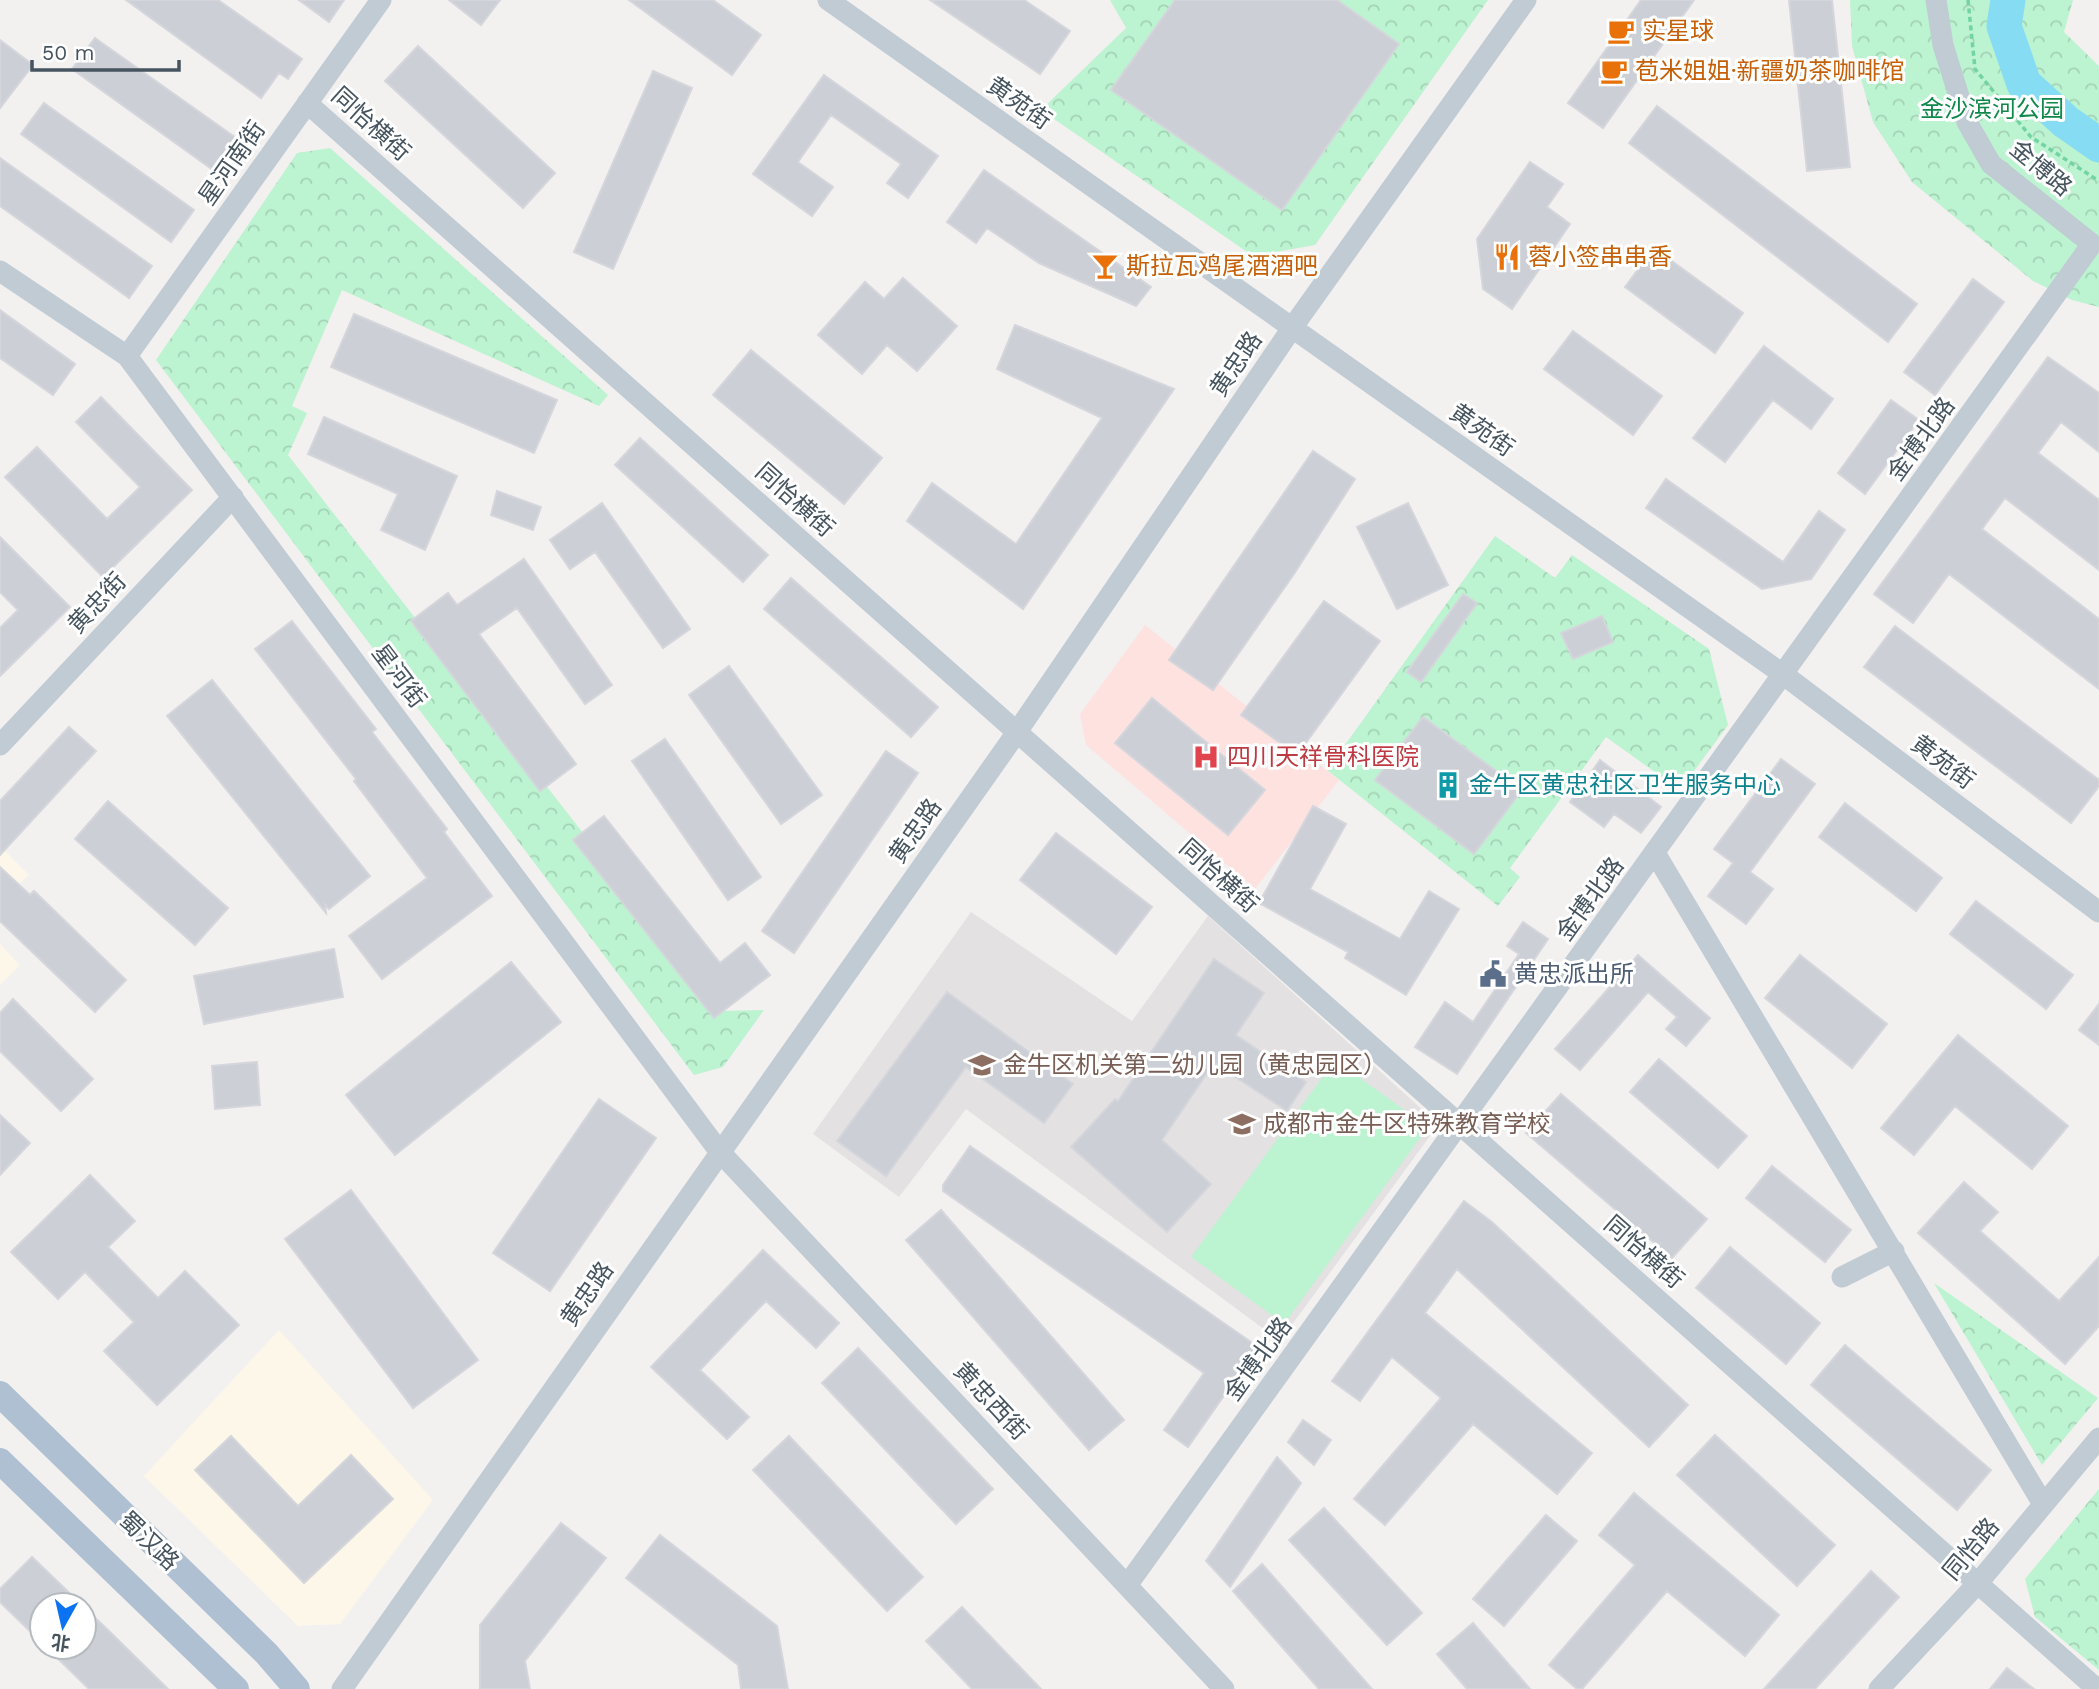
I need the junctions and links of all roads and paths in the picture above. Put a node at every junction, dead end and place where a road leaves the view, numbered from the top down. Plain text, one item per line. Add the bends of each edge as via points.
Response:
1 (381, 0) edge
2 (828, 0) edge
3 (1526, 0) edge
4 (1936, 0) edge
5 (1968, 0) edge
6 (307, 103) junction
7 (2099, 181) edge
8 (2092, 244) joint
9 (0, 271) edge
10 (1292, 328) junction
11 (127, 356) junction
12 (233, 497) junction
13 (1784, 675) junction
14 (1017, 732) junction
15 (0, 745) edge
16 (1655, 853) junction
17 (2099, 912) edge
18 (1460, 1125) junction
19 (719, 1151) junction
20 (1894, 1251) junction
21 (1842, 1277) dead end
22 (0, 1394) edge
23 (2099, 1438) edge
24 (0, 1461) edge
25 (2043, 1504) junction
26 (1978, 1583) junction
27 (1128, 1584) junction
28 (236, 1689) edge
29 (297, 1689) edge
30 (342, 1689) edge
31 (1224, 1689) edge
32 (1879, 1689) edge
33 (2096, 1689) edge

1 - 6 street, 星河南街
2 - 10 street, 黄苑街
3 - 10 street, 黄忠路
4 - 8 street, 金博路 via 1943,45 1967,122 1991,164
5 - 7 path via 1975,68 2031,137
6 - 11 street, 星河南街
6 - 14 street, 同怡横街
8 - 13 street, 金博北路
9 - 11 street, 星河街
10 - 13 street, 黄苑街
10 - 14 street, 黄忠路
11 - 12 street, 星河街
12 - 15 street, 黄忠街
12 - 19 street, 星河街
13 - 16 street, 金博北路
13 - 17 street, 黄苑街
14 - 18 street, 同怡横街
14 - 19 street, 黄忠路
16 - 18 street, 金博北路
16 - 20 street
18 - 26 street, 同怡横街
18 - 27 street, 金博北路
19 - 27 street, 黄忠西街
19 - 30 street, 黄忠路
20 - 21 street
20 - 25 street
22 - 29 main road, 蜀汉路 via 266,1653
23 - 25 street, 同怡路
24 - 28 main road, 蜀汉路
25 - 26 street, 同怡路
26 - 32 street, 同怡路
26 - 33 street, 同怡横街
27 - 31 street, 黄忠西街

